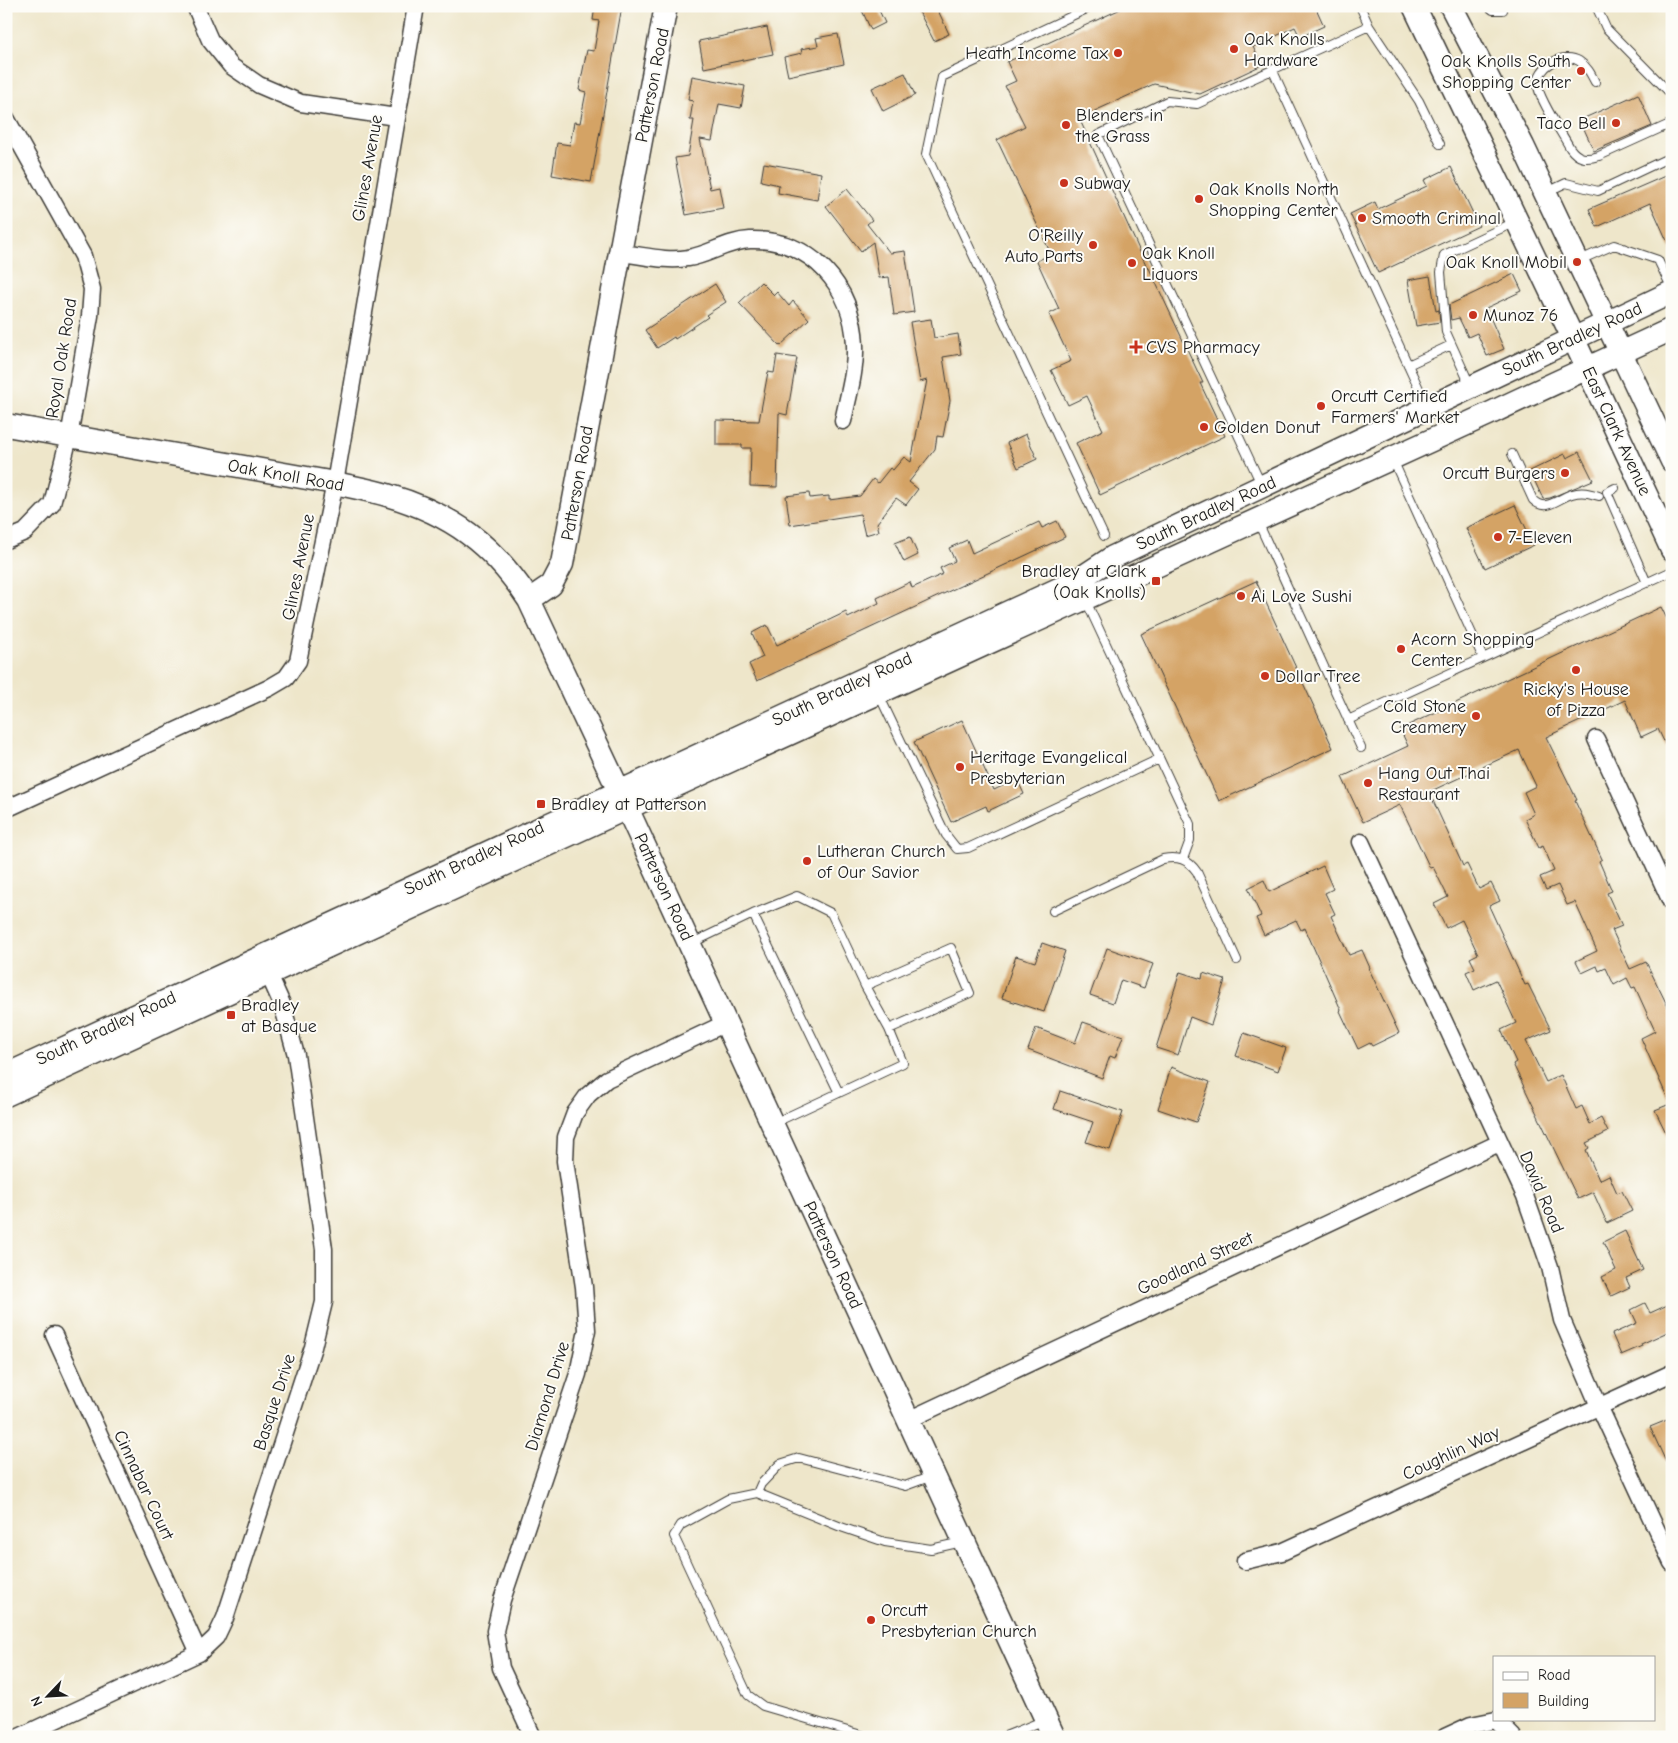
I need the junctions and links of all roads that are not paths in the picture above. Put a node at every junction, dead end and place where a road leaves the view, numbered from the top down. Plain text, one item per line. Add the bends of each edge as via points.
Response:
1 (195, 6) edge
2 (416, 6) edge
3 (666, 6) edge
4 (1093, 6) edge
5 (1360, 6) edge
6 (1414, 6) edge
7 (1451, 6) edge
8 (1488, 6) edge
9 (1596, 6) edge
10 (1503, 10) dead end
11 (1369, 26) junction
12 (1431, 42) junction
13 (1272, 69) junction
14 (1596, 82) dead end
15 (1672, 94) edge
16 (396, 117) junction
17 (6, 118) edge
18 (1672, 123) edge
19 (1440, 144) dead end
20 (1523, 146) junction
21 (1672, 163) edge
22 (1546, 193) junction
23 (1518, 221) junction
24 (620, 253) junction
25 (1577, 262) junction
26 (1672, 291) edge
27 (1607, 322) junction
28 (1671, 330) edge
29 (1573, 338) junction
30 (1452, 345) junction
31 (1621, 353) junction
32 (1408, 365) junction
33 (1587, 369) junction
34 (1471, 386) junction
35 (1427, 407) junction
36 (843, 420) dead end
37 (6, 425) edge
38 (69, 437) junction
39 (1362, 438) junction
40 (1512, 454) dead end
41 (1392, 458) junction
42 (1672, 461) edge
43 (335, 483) junction
44 (1262, 486) junction
45 (1615, 488) dead end
46 (1599, 496) dead end
47 (1257, 520) junction
48 (1104, 536) dead end
49 (6, 540) edge
50 (1135, 546) junction
51 (1672, 550) edge
52 (1672, 571) edge
53 (1647, 583) junction
54 (1082, 589) junction
55 (529, 600) junction
56 (1484, 658) junction
57 (878, 693) junction
58 (1348, 720) junction
59 (1596, 739) dead end
60 (1361, 748) dead end
61 (1160, 758) junction
62 (623, 799) junction
63 (6, 809) edge
64 (1360, 842) dead end
65 (1182, 859) junction
66 (1672, 904) edge
67 (1053, 911) dead end
68 (753, 914) junction
69 (690, 944) junction
70 (1237, 960) dead end
71 (264, 965) junction
72 (865, 986) junction
73 (726, 1023) junction
74 (889, 1029) junction
75 (6, 1075) edge
76 (839, 1094) junction
77 (6, 1095) edge
78 (772, 1124) junction
79 (1499, 1143) junction
80 (54, 1335) dead end
81 (1672, 1373) edge
82 (1599, 1406) junction
83 (908, 1420) junction
84 (934, 1475) junction
85 (757, 1493) junction
86 (964, 1542) junction
87 (1245, 1561) dead end
88 (1672, 1562) edge
89 (199, 1653) junction
90 (1050, 1728) edge
91 (19, 1737) edge
92 (534, 1737) edge
93 (868, 1737) edge
94 (1003, 1737) edge
95 (1445, 1737) edge
96 (1513, 1737) edge

1 - 16 street via 210,40 231,66 259,85 301,103
2 - 16 street, Glines Avenue
3 - 24 main road, Patterson Road
4 - 48 lane via 942,77 926,154
5 - 11 lane
6 - 12 main road, East Clark Avenue
7 - 20 main road
8 - 10 lane via 1493,10
9 - 15 lane via 1606,28
11 - 13 lane
11 - 19 lane via 1419,101
12 - 20 main road via 1446,36 1452,38 1507,133
12 - 23 main road, East Clark Avenue
13 - 32 lane
13 - 44 lane via 1197,104 1167,101 1098,134
14 - 18 lane via 1587,68 1578,60 1569,58 1543,69 1539,81 1542,96 1575,155 1591,159
16 - 43 street, Glines Avenue
17 - 38 street, Royal Oak Road via 83,256 92,289
20 - 22 main road
21 - 22 lane via 1664,160 1598,191 1566,183
22 - 25 main road
23 - 29 main road, East Clark Avenue
23 - 30 lane via 1444,255 1441,272 1446,332
24 - 36 street via 668,259 689,258 747,240 769,240 806,253 834,279 854,325 855,348
24 - 55 main road, Patterson Road via 562,564 551,585
25 - 26 lane via 1614,245 1658,260
25 - 27 main road
26 - 27 main road, South Bradley Road
27 - 29 main road, South Bradley Road
27 - 31 main road
28 - 31 main road, South Bradley Road
29 - 33 main road, East Clark Avenue
29 - 34 main road, South Bradley Road
30 - 32 lane
30 - 34 lane
31 - 33 main road, South Bradley Road
31 - 42 main road
32 - 35 lane
33 - 41 main road, South Bradley Road
33 - 51 main road, East Clark Avenue
34 - 35 main road, South Bradley Road
35 - 39 main road, South Bradley Road
37 - 38 main road, Oak Knoll Road
38 - 43 main road, Oak Knoll Road
38 - 49 street, Royal Oak Road via 52,504 25,532
39 - 44 main road, South Bradley Road
39 - 47 main road via 1341,465 1273,498 1258,513
40 - 46 lane via 1538,505 1545,506 1572,494 1586,492
41 - 47 main road, South Bradley Road
41 - 56 lane
43 - 55 main road, Oak Knoll Road via 386,494 447,518 483,544 512,575
43 - 63 street, Glines Avenue via 303,642 298,661 286,678
44 - 50 main road, South Bradley Road
45 - 53 lane via 1607,492
47 - 50 main road via 1248,516 1230,517 1167,546
47 - 54 main road, South Bradley Road
47 - 58 lane
50 - 54 main road, South Bradley Road via 1113,557
52 - 53 lane
53 - 56 lane
54 - 57 main road, South Bradley Road
54 - 61 lane
54 - 62 main road, South Bradley Road
55 - 62 main road, Patterson Road
56 - 58 lane
57 - 61 lane via 946,835 957,849 968,848
57 - 62 main road, South Bradley Road
58 - 60 lane
59 - 66 street
61 - 65 lane via 1190,824 1190,840
62 - 69 main road, Patterson Road
62 - 71 main road, South Bradley Road
64 - 79 street, David Road
65 - 67 lane via 1163,859
65 - 70 lane via 1197,872
68 - 69 lane
68 - 72 lane via 797,896 831,913
68 - 76 lane
69 - 73 main road, Patterson Road
71 - 75 main road, South Bradley Road
71 - 77 main road, South Bradley Road
71 - 89 street, Basque Drive via 282,1004 296,1054 324,1249 324,1302 313,1347 225,1618 216,1637
72 - 74 lane
72 - 74 lane via 951,948 970,993
73 - 78 main road, Patterson Road
73 - 92 street, Diamond Drive via 607,1079 583,1101 566,1137 565,1161 584,1287 587,1330 578,1374 502,1600 495,1631 501,1668
74 - 76 lane via 903,1063
76 - 78 lane
78 - 83 main road, Patterson Road
79 - 82 street, David Road via 1525,1196 1550,1267 1562,1320
79 - 83 street, Goodland Street
80 - 89 street, Cinnabar Court
81 - 82 street, Coughlin Way
82 - 87 street, Coughlin Way via 1282,1552
82 - 88 street, David Road
83 - 84 main road, Patterson Road
84 - 85 lane via 905,1486 799,1458 780,1464
84 - 86 main road, Patterson Road
85 - 86 lane via 885,1542 931,1549
85 - 93 lane via 728,1499 681,1524 674,1536 748,1695 763,1706
86 - 90 main road, Patterson Road
89 - 91 street, Basque Drive
90 - 94 lane
95 - 96 street via 1471,1725 1496,1720

